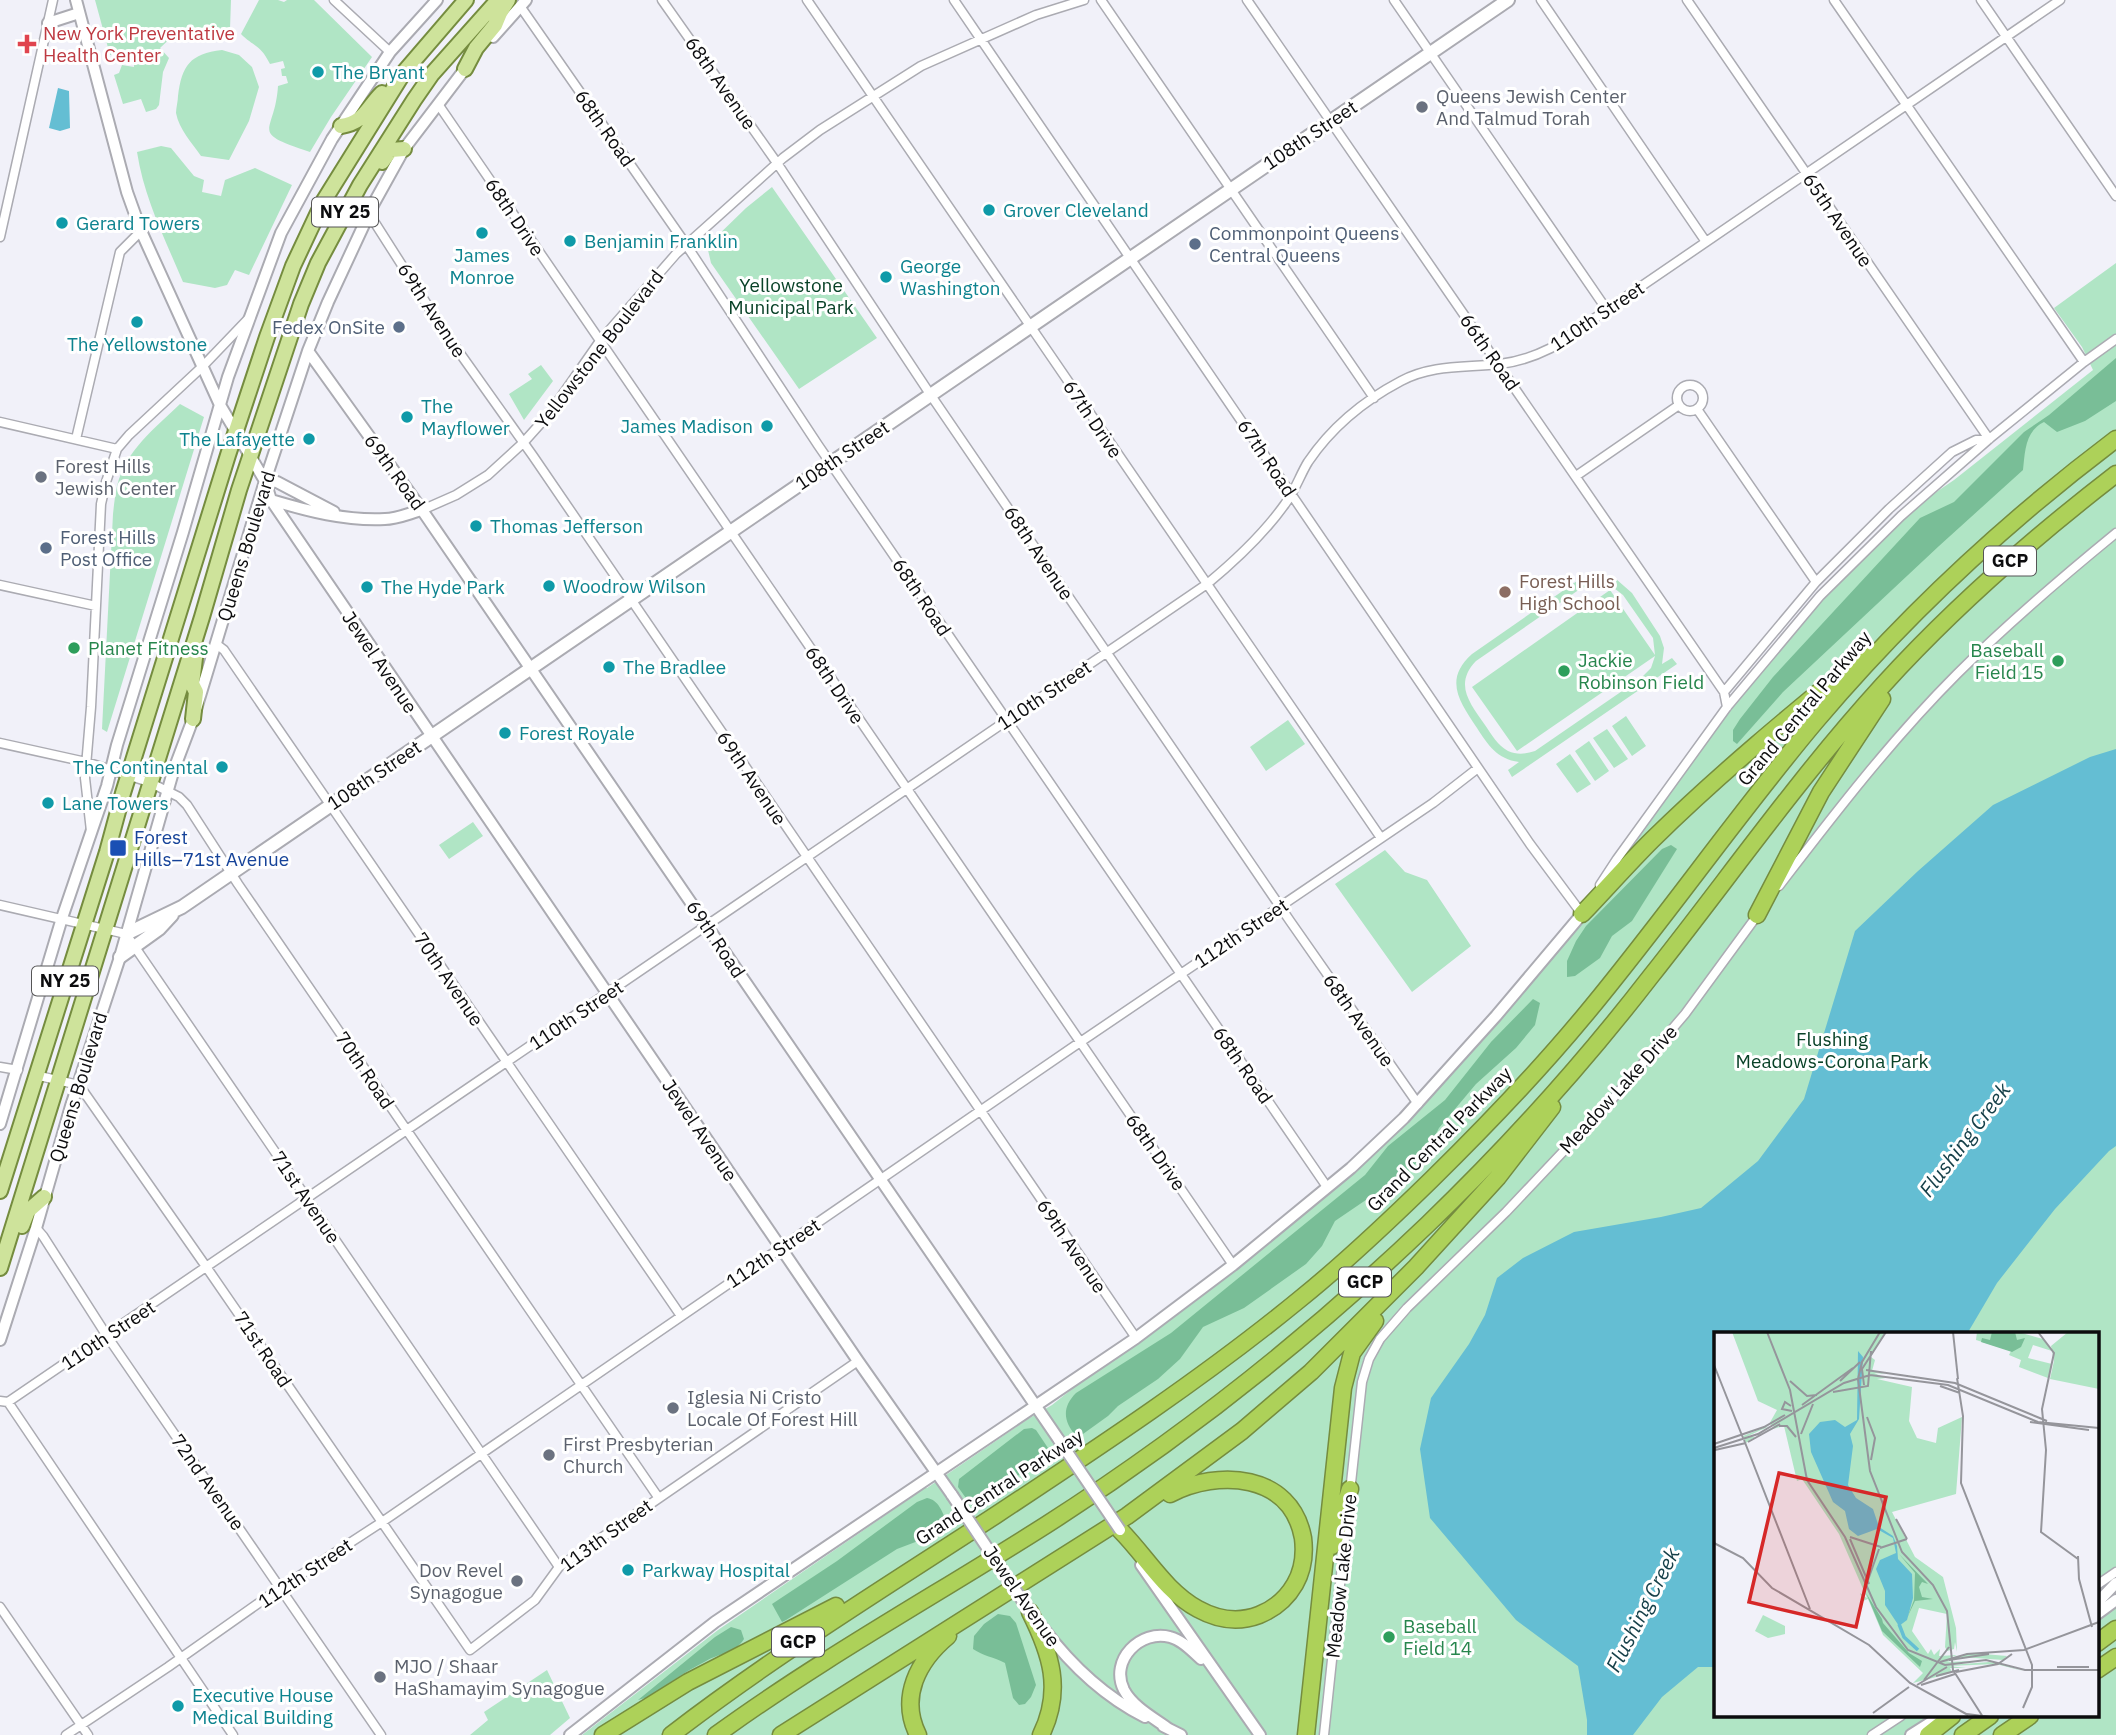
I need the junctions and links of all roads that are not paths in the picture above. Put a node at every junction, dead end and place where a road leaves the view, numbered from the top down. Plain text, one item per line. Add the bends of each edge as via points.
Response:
1 (53, 0) edge
2 (76, 0) edge
3 (334, 0) edge
4 (437, 0) edge
5 (466, 0) edge
6 (498, 0) edge
7 (662, 0) edge
8 (807, 0) edge
9 (954, 0) edge
10 (1084, 0) edge
11 (1101, 0) edge
12 (1247, 0) edge
13 (1394, 0) edge
14 (1508, 0) edge
15 (1541, 0) edge
16 (1687, 0) edge
17 (1834, 0) edge
18 (1981, 0) edge
19 (2060, 0) edge
20 (518, 2) edge
21 (79, 13) junction
22 (48, 23) junction
23 (2006, 37) junction
24 (980, 39) junction
25 (390, 52) junction
26 (1430, 53) junction
27 (465, 69) joint
28 (395, 86) junction
29 (873, 96) junction
30 (439, 104) junction
31 (1906, 106) junction
32 (1330, 121) junction
33 (341, 126) junction
34 (404, 149) junction
35 (777, 163) junction
36 (1806, 174) junction
37 (362, 182) junction
38 (1230, 190) junction
39 (2116, 196) edge
40 (368, 218) junction
41 (141, 231) junction
42 (0, 237) edge
43 (685, 243) junction
44 (1706, 243) junction
45 (1130, 258) junction
46 (1607, 310) junction
47 (249, 318) junction
48 (1030, 326) junction
49 (2116, 339) edge
50 (600, 341) junction
51 (308, 351) junction
52 (2084, 362) junction
53 (1499, 365) junction
54 (202, 367) junction
55 (930, 394) junction
56 (1374, 398) junction
57 (220, 405) junction
58 (1679, 405) junction
59 (1697, 410) junction
60 (0, 422) edge
61 (236, 433) junction
62 (76, 439) junction
63 (1989, 439) junction
64 (2116, 439) edge
65 (523, 443) junction
66 (117, 449) junction
67 (251, 457) junction
68 (830, 463) junction
69 (2116, 474) edge
70 (1576, 476) junction
71 (265, 481) junction
72 (1291, 493) junction
73 (271, 500) junction
74 (422, 510) junction
75 (346, 518) junction
76 (730, 531) junction
77 (2116, 533) edge
78 (1816, 582) junction
79 (1207, 584) junction
80 (0, 585) edge
81 (630, 600) junction
82 (96, 606) junction
83 (1918, 610) junction
84 (198, 627) junction
85 (216, 644) junction
86 (1107, 652) junction
87 (1911, 656) junction
88 (530, 668) junction
89 (1724, 692) junction
90 (1727, 707) junction
91 (193, 719) junction
92 (1007, 721) junction
93 (430, 737) junction
94 (0, 743) edge
95 (86, 762) junction
96 (1478, 768) junction
97 (111, 770) junction
98 (129, 775) junction
99 (149, 782) junction
100 (906, 789) junction
101 (168, 791) junction
102 (331, 805) junction
103 (91, 831) junction
104 (1381, 838) junction
105 (807, 857) junction
106 (231, 873) junction
107 (0, 905) edge
108 (1280, 906) junction
109 (177, 910) junction
110 (1582, 914) junction
111 (1757, 915) junction
112 (62, 918) junction
113 (84, 924) junction
114 (707, 926) junction
115 (105, 929) junction
116 (126, 934) junction
117 (133, 946) junction
118 (120, 957) junction
119 (1180, 974) junction
120 (607, 994) junction
121 (1629, 1005) junction
122 (1080, 1042) junction
123 (507, 1062) junction
124 (0, 1067) edge
125 (18, 1070) junction
126 (35, 1075) junction
127 (59, 1080) junction
128 (79, 1085) junction
129 (1418, 1104) junction
130 (980, 1111) junction
131 (0, 1124) edge
132 (407, 1131) junction
133 (880, 1179) junction
134 (1327, 1187) junction
135 (0, 1191) edge
136 (44, 1197) junction
137 (307, 1199) junction
138 (36, 1228) junction
139 (780, 1248) junction
140 (1233, 1265) junction
141 (1416, 1267) junction
142 (0, 1268) edge
143 (207, 1268) junction
144 (0, 1279) edge
145 (681, 1316) junction
146 (107, 1336) junction
147 (1136, 1338) junction
148 (0, 1339) edge
149 (858, 1361) junction
150 (581, 1385) junction
151 (4, 1402) edge
152 (1036, 1406) junction
153 (480, 1453) junction
154 (936, 1474) junction
155 (1350, 1489) junction
156 (658, 1497) junction
157 (382, 1522) junction
158 (1124, 1523) junction
159 (931, 1557) junction
160 (558, 1567) junction
161 (2116, 1572) edge
162 (1321, 1582) junction
163 (2116, 1583) edge
164 (2098, 1584) edge
165 (281, 1588) junction
166 (2116, 1600) edge
167 (2098, 1602) edge
168 (0, 1607) edge
169 (980, 1609) junction
170 (1030, 1612) junction
171 (2098, 1613) edge
172 (2116, 1629) edge
173 (2098, 1642) edge
174 (470, 1650) joint
175 (2116, 1657) edge
176 (181, 1658) junction
177 (2098, 1669) edge
178 (1216, 1673) junction
179 (1898, 1718) edge
180 (1938, 1718) edge
181 (1949, 1718) edge
182 (1987, 1718) edge
183 (2030, 1718) edge
184 (2031, 1718) edge
185 (81, 1724) junction
186 (1169, 1729) junction
187 (66, 1735) edge
188 (88, 1735) edge
189 (233, 1735) edge
190 (381, 1735) edge
191 (570, 1735) edge
192 (603, 1735) edge
193 (671, 1735) edge
194 (716, 1735) edge
195 (781, 1735) edge
196 (918, 1735) edge
197 (1041, 1735) edge
198 (1181, 1735) edge
199 (1260, 1735) edge
200 (1306, 1735) edge
201 (1324, 1735) edge
202 (1872, 1735) edge
203 (1912, 1735) edge
204 (1928, 1735) edge
205 (1962, 1735) edge
206 (2002, 1735) edge
207 (2012, 1735) edge

1 - 22 street
2 - 21 street
3 - 25 street
4 - 25 street
5 - 28 main road, NY 25
6 - 37 main road, Queens Boulevard / NY 25 via 432,75
7 - 35 street, 68th Avenue
8 - 29 street, 67th Drive
9 - 24 street, 67th Road
10 - 24 street, Yellowstone Boulevard
11 - 38 street
12 - 32 street, 66th Road
13 - 26 street
14 - 26 main road, 108th Street
15 - 44 street
16 - 36 street, 65th Avenue
17 - 31 street
18 - 23 street
19 - 23 street, 110th Street
20 - 27 main road via 500,13
20 - 43 street, 68th Road
21 - 22 street
21 - 41 street
22 - 42 street
23 - 31 street, 110th Street
23 - 39 street
24 - 29 street, Yellowstone Boulevard via 921,66
24 - 45 street, 67th Road
25 - 33 street
26 - 32 main road, 108th Street
26 - 46 street
27 - 30 street, Queens Boulevard
28 - 33 main road via 380,94 360,120
28 - 61 main road, NY 25 via 324,202 293,266
29 - 35 street, Yellowstone Boulevard
29 - 48 street, 67th Drive
30 - 34 street, Queens Boulevard
30 - 50 street, 68th Drive
31 - 36 street, 110th Street
31 - 52 street
32 - 38 main road, 108th Street
32 - 53 street, 66th Road
33 - 47 street via 281,233
34 - 37 main road via 391,150 375,173
34 - 40 street, Queens Boulevard
35 - 43 street, Yellowstone Boulevard
35 - 55 street, 68th Avenue
36 - 44 street, 110th Street
36 - 63 street, 65th Avenue
37 - 67 main road, Queens Boulevard / NY 25 via 301,304
38 - 45 main road, 108th Street
38 - 56 street
40 - 51 street, Queens Boulevard
40 - 65 street, 69th Avenue
41 - 54 street
41 - 62 street via 120,252
43 - 50 street, Yellowstone Boulevard
43 - 68 street, 68th Road
44 - 46 street, 110th Street
45 - 48 main road, 108th Street
45 - 72 street, 67th Road
46 - 53 street, 110th Street via 1551,348
47 - 54 street
47 - 57 street
48 - 55 main road, 108th Street
48 - 79 street, 67th Drive
49 - 52 street, Grand Central Parkway
50 - 65 street, Yellowstone Boulevard
50 - 76 street, 68th Drive
51 - 71 street, Queens Boulevard
51 - 74 street, 69th Road
52 - 63 street, Grand Central Parkway
53 - 56 street, 110th Street via 1433,369
53 - 70 street, 66th Road
54 - 57 street
54 - 66 street
55 - 68 main road, 108th Street
55 - 86 street, 68th Avenue
56 - 72 street, 110th Street via 1332,432
57 - 61 street
57 - 97 street
58 - 59 street
58 - 59 street via 1681,388 1693,385 1703,394
58 - 70 street
59 - 78 street
60 - 62 street
61 - 67 street
61 - 98 main road, NY 25
62 - 66 street
63 - 78 street, Grand Central Parkway via 1952,452
63 - 90 street, Grand Central Parkway via 1820,596
64 - 83 highway, Grand Central Parkway / GCP via 2007,527
65 - 74 street, Yellowstone Boulevard via 488,475
65 - 81 street, 69th Avenue
66 - 82 street via 103,493
67 - 71 street, Jewel Avenue
67 - 84 main road, Queens Boulevard / NY 25
68 - 76 main road, 108th Street
68 - 92 street, 68th Road
69 - 87 highway, GCP via 2024,548
70 - 89 street, 66th Road
71 - 73 street, Jewel Avenue
71 - 75 street via 277,482
71 - 85 street, Queens Boulevard
72 - 79 street, 110th Street via 1264,531
72 - 96 street, 67th Road
73 - 75 street, Yellowstone Boulevard
73 - 93 street, Jewel Avenue
74 - 75 street, Yellowstone Boulevard via 387,519
74 - 88 street, 69th Road
76 - 81 main road, 108th Street
76 - 100 street, 68th Drive
77 - 111 street, Meadow Lake Drive via 1956,676 1848,797
78 - 89 street, Grand Central Parkway
79 - 86 street, 110th Street
79 - 104 street, 67th Drive
80 - 82 street
81 - 88 main road, 108th Street
81 - 105 street, 69th Avenue
82 - 95 street
83 - 110 highway via 1679,815
83 - 159 highway, Grand Central Parkway / GCP via 1801,739 1562,1042 1399,1211 1259,1332
84 - 91 main road
84 - 99 main road, Queens Boulevard / NY 25
85 - 91 street, Queens Boulevard
85 - 102 street, 70th Avenue
86 - 92 street, 110th Street
86 - 108 street, 68th Avenue
87 - 111 highway via 1832,774
87 - 121 highway, GCP via 1819,759
88 - 93 main road, 108th Street
88 - 114 street, 69th Road
89 - 90 street, 66th Road
90 - 110 street, Grand Central Parkway
91 - 101 street, Queens Boulevard
92 - 100 street, 110th Street
92 - 119 street, 68th Road
93 - 102 main road, 108th Street
93 - 120 street, Jewel Avenue
94 - 95 street, 70th Road
95 - 97 street, 70th Road
95 - 103 street
96 - 104 street, 112th Street
96 - 110 street, 67th Road
97 - 98 street, 70th Road
97 - 103 street
98 - 99 street, 70th Road
98 - 113 main road, NY 25
99 - 101 street, 70th Road
99 - 115 main road, Queens Boulevard / NY 25
100 - 105 street, 110th Street
100 - 122 street, 68th Drive
101 - 106 street, 70th Road via 184,800
101 - 116 street, Queens Boulevard
102 - 106 main road, 108th Street
102 - 123 street, 70th Avenue
103 - 112 street
104 - 108 street, 112th Street
105 - 114 street, 110th Street
105 - 130 street, 69th Avenue
106 - 109 main road, 108th Street
106 - 132 street, 70th Road
107 - 112 street
108 - 119 street, 112th Street
108 - 129 street, 68th Avenue
109 - 116 main road, 108th Street
109 - 117 main road, 108th Street
110 - 129 street, Grand Central Parkway
111 - 155 street, Meadow Lake Drive via 1685,1014 1609,1103 1380,1339 1362,1382
112 - 113 street
112 - 125 street
113 - 115 street
113 - 126 main road, NY 25
114 - 120 street, 110th Street
114 - 133 street, 69th Road
115 - 116 street
115 - 127 main road, Queens Boulevard / NY 25
116 - 117 street, 71st Avenue
116 - 118 street, Queens Boulevard
117 - 118 main road, 108th Street
117 - 137 street, 71st Avenue
118 - 128 street, Queens Boulevard
119 - 122 street, 112th Street
119 - 134 street, 68th Road
120 - 123 street, 110th Street
120 - 139 street, Jewel Avenue
121 - 141 highway via 1515,1157
121 - 194 highway, GCP via 1531,1118 1444,1208 1258,1373 1087,1498 829,1657
122 - 130 street, 112th Street
122 - 140 street, 68th Drive
123 - 132 street, 110th Street
123 - 145 street, 70th Avenue
124 - 125 street
125 - 131 street
126 - 127 street
126 - 135 main road, NY 25
127 - 128 street
127 - 142 main road, Queens Boulevard / NY 25
128 - 136 street, Queens Boulevard
128 - 143 street, 71st Road
129 - 134 street, Grand Central Parkway
130 - 133 street, 112th Street
130 - 147 street, 69th Avenue
132 - 137 street, 110th Street
132 - 150 street, 70th Road
133 - 139 street, 112th Street
133 - 152 street, 69th Road
134 - 140 street, Grand Central Parkway
136 - 138 street, Queens Boulevard
136 - 144 main road via 27,1211
137 - 143 street, 110th Street
137 - 153 street, 71st Avenue
138 - 146 street, 72nd Avenue
138 - 148 street, Queens Boulevard
139 - 145 street, 112th Street
139 - 149 street, Jewel Avenue
140 - 147 street, Grand Central Parkway
141 - 158 highway via 1277,1402
141 - 162 highway via 1358,1343 1348,1364
143 - 146 street, 110th Street
143 - 157 street, 71st Road
145 - 150 street, 112th Street
146 - 151 street, 110th Street
146 - 165 street, 72nd Avenue
147 - 152 street, Grand Central Parkway
149 - 154 street, Jewel Avenue
149 - 156 street, 113th Street
150 - 153 street, 112th Street
150 - 156 street, 70th Road
151 - 176 street
152 - 154 street, Grand Central Parkway
152 - 158 street, 69th Road, bridge
153 - 157 street, 112th Street
153 - 160 street, 71st Avenue
154 - 170 street, Jewel Avenue, bridge
154 - 191 street, Grand Central Parkway via 715,1622
155 - 162 highway
155 - 201 street, Meadow Lake Drive
156 - 160 street, 113th Street
157 - 165 street, 112th Street
157 - 174 street, 71st Road
158 - 158 highway via 1176,1490 1198,1483 1228,1480 1257,1484 1275,1493 1294,1514 1303,1542 1300,1573 1285,1598 1268,1611 1243,1619 1222,1619 1196,1608 1162,1579
158 - 169 highway
158 - 178 street via 1133,1552
159 - 192 highway via 678,1688
159 - 193 highway, Grand Central Parkway / GCP via 790,1648
160 - 174 street, 113th Street via 535,1600
161 - 164 street
162 - 200 highway
163 - 167 street
165 - 176 street, 112th Street
165 - 190 street, 72nd Avenue
166 - 171 street
168 - 185 street
169 - 195 highway
169 - 196 highway via 938,1645 916,1677 910,1708
170 - 186 street, Jewel Avenue via 1091,1682
170 - 197 highway via 1052,1669 1051,1704
172 - 173 highway
175 - 177 highway
176 - 185 street, 112th Street
176 - 189 street
178 - 186 street via 1172,1637 1152,1636 1130,1649 1122,1666 1123,1687 1133,1701
178 - 199 street
179 - 202 street
180 - 203 street
181 - 204 highway
182 - 205 highway
183 - 206 highway
184 - 207 highway
185 - 187 street, 112th Street
185 - 188 street
186 - 198 street, Jewel Avenue

